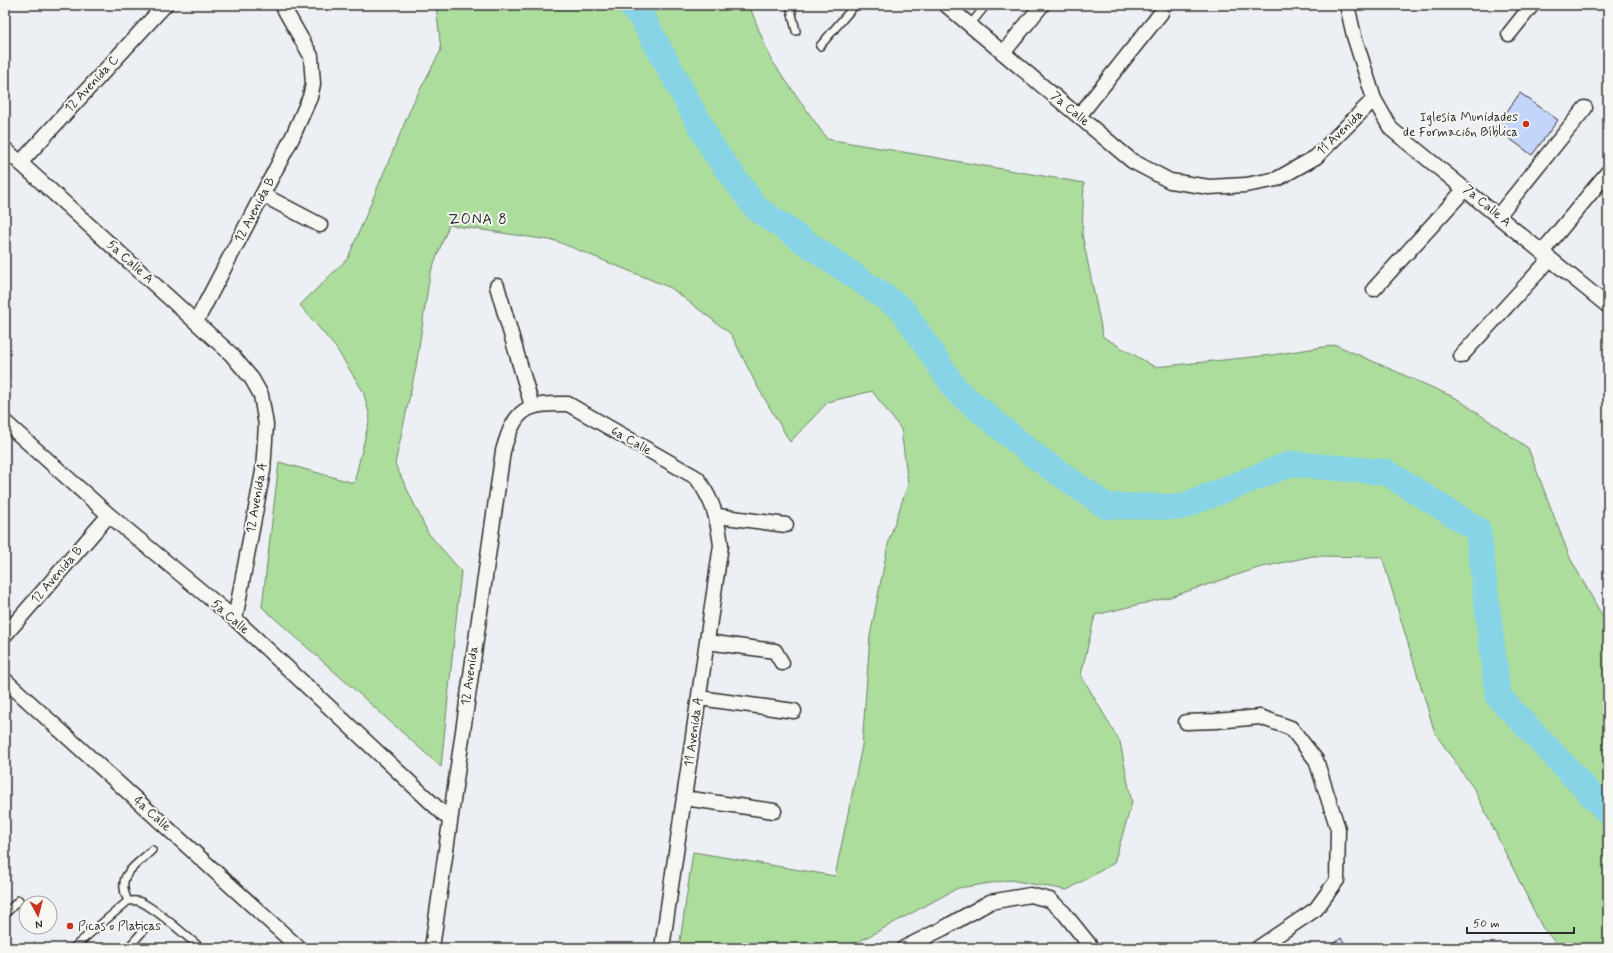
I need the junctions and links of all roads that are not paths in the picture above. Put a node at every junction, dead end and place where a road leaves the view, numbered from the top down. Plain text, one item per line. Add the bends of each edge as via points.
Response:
1 (165, 5) edge
2 (282, 5) edge
3 (790, 5) edge
4 (854, 5) edge
5 (946, 5) edge
6 (986, 5) edge
7 (1042, 5) edge
8 (1347, 5) edge
9 (1532, 5) edge
10 (1161, 13) dead end
11 (970, 25) junction
12 (796, 31) dead end
13 (1509, 34) dead end
14 (820, 46) dead end
15 (1003, 53) junction
16 (1374, 99) junction
17 (1584, 108) dead end
18 (1079, 116) junction
19 (5, 149) edge
20 (20, 163) junction
21 (1608, 172) edge
22 (1209, 187) joint
23 (1465, 189) junction
24 (263, 195) junction
25 (1498, 216) junction
26 (320, 225) dead end
27 (1546, 256) junction
28 (497, 286) dead end
29 (1374, 289) dead end
30 (1608, 306) edge
31 (196, 322) junction
32 (1461, 356) dead end
33 (252, 379) joint
34 (528, 408) junction
35 (5, 422) edge
36 (109, 515) junction
37 (718, 516) junction
38 (786, 525) dead end
39 (235, 619) junction
40 (5, 635) edge
41 (707, 642) junction
42 (782, 663) dead end
43 (5, 680) edge
44 (698, 698) junction
45 (794, 712) dead end
46 (1186, 722) dead end
47 (684, 798) junction
48 (774, 811) dead end
49 (449, 819) junction
50 (152, 850) dead end
51 (18, 901) edge
52 (128, 901) junction
53 (5, 914) edge
54 (143, 931) dead end
55 (73, 948) edge
56 (128, 948) edge
57 (201, 948) edge
58 (300, 948) edge
59 (432, 948) edge
60 (662, 948) edge
61 (904, 948) edge
62 (1092, 948) edge
63 (1258, 948) edge

1 - 20 street, 12 Avenida C
2 - 24 street, 12 Avenida B via 311,56 313,84 292,138
3 - 12 lane
4 - 14 lane
5 - 11 street, 7a Calle
6 - 11 lane
7 - 15 street
8 - 16 street, 11 Avenida
9 - 13 street
10 - 18 street
11 - 15 street, 7a Calle
15 - 18 street, 7a Calle
16 - 22 street, 11 Avenida via 1316,157 1277,178 1246,185
16 - 23 street, 7a Calle A via 1391,129
17 - 25 street
18 - 22 street, 7a Calle via 1132,161 1170,181
19 - 20 street, 5a Calle A
20 - 31 street, 5a Calle A
21 - 27 street
23 - 25 street, 7a Calle A
23 - 29 street
24 - 26 street
24 - 31 street, 12 Avenida B
25 - 27 street, 7a Calle A
27 - 30 street, 7a Calle A
27 - 32 street
28 - 34 street
31 - 33 street, 5a Calle A via 231,354
33 - 39 street, 12 Avenida A via 261,395 266,425 263,463
34 - 37 street, 6a Calle via 544,404 568,404 697,478
34 - 49 street, 12 Avenida via 509,429 503,451
35 - 36 street, 5a Calle
36 - 39 street, 5a Calle
36 - 40 street, 12 Avenida B
37 - 38 street
37 - 41 street, 11 Avenida A via 721,545
39 - 49 street, 5a Calle
41 - 42 street via 775,651
41 - 44 street, 11 Avenida A
43 - 58 street, 4a Calle
44 - 45 street
44 - 47 street, 11 Avenida A
46 - 63 street via 1216,722 1260,717 1291,728 1316,760 1338,829 1337,880 1316,909
47 - 48 street
47 - 60 street, 11 Avenida A
49 - 59 street, 12 Avenida
50 - 52 lane via 124,877 122,885
51 - 53 lane
52 - 55 lane
52 - 57 lane via 140,902
54 - 56 lane
61 - 62 street via 990,902 1030,894 1050,900

